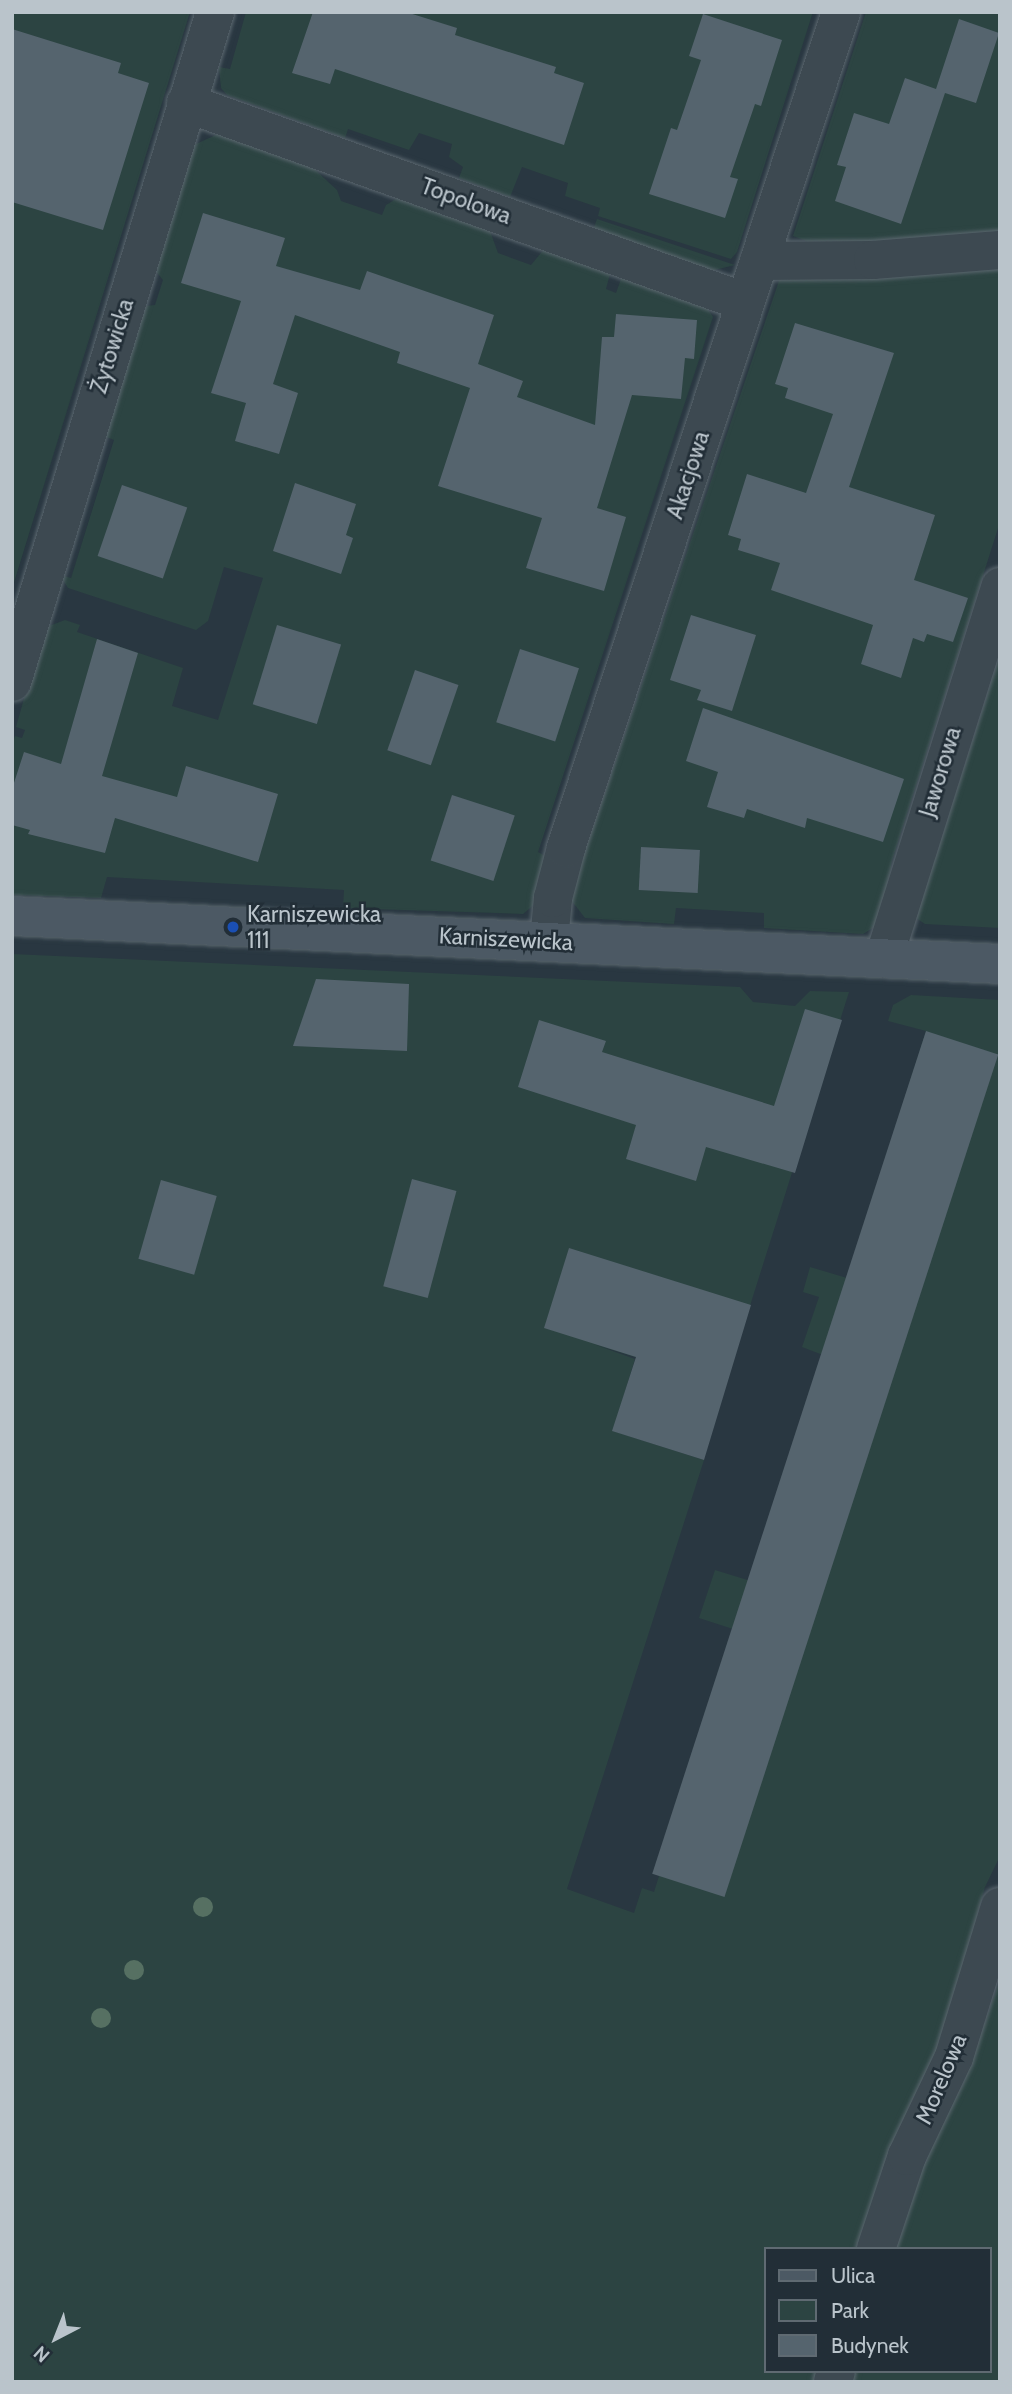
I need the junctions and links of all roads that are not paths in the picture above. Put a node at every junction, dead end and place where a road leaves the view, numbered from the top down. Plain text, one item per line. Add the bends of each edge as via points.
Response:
1 (215, 12) edge
2 (841, 12) edge
3 (186, 103) junction
4 (1000, 250) edge
5 (759, 261) junction
6 (745, 302) junction
7 (1000, 587) edge
8 (12, 682) edge
9 (12, 916) edge
10 (549, 941) junction
11 (884, 958) junction
12 (1000, 964) edge
13 (1000, 1907) edge
14 (877, 2247) edge

1 - 3 street, Żytowicka
2 - 5 street, Akacjowa
3 - 6 street, Topolowa
3 - 8 street, Żytowicka
4 - 5 street via 873,260
5 - 6 street, Akacjowa
6 - 10 street, Akacjowa via 566,848 553,898
7 - 11 street, Jaworowa
9 - 10 street, Karniszewicka
10 - 11 street, Karniszewicka
11 - 12 street, Karniszewicka
13 - 14 street, Morelowa via 954,2057 907,2156

